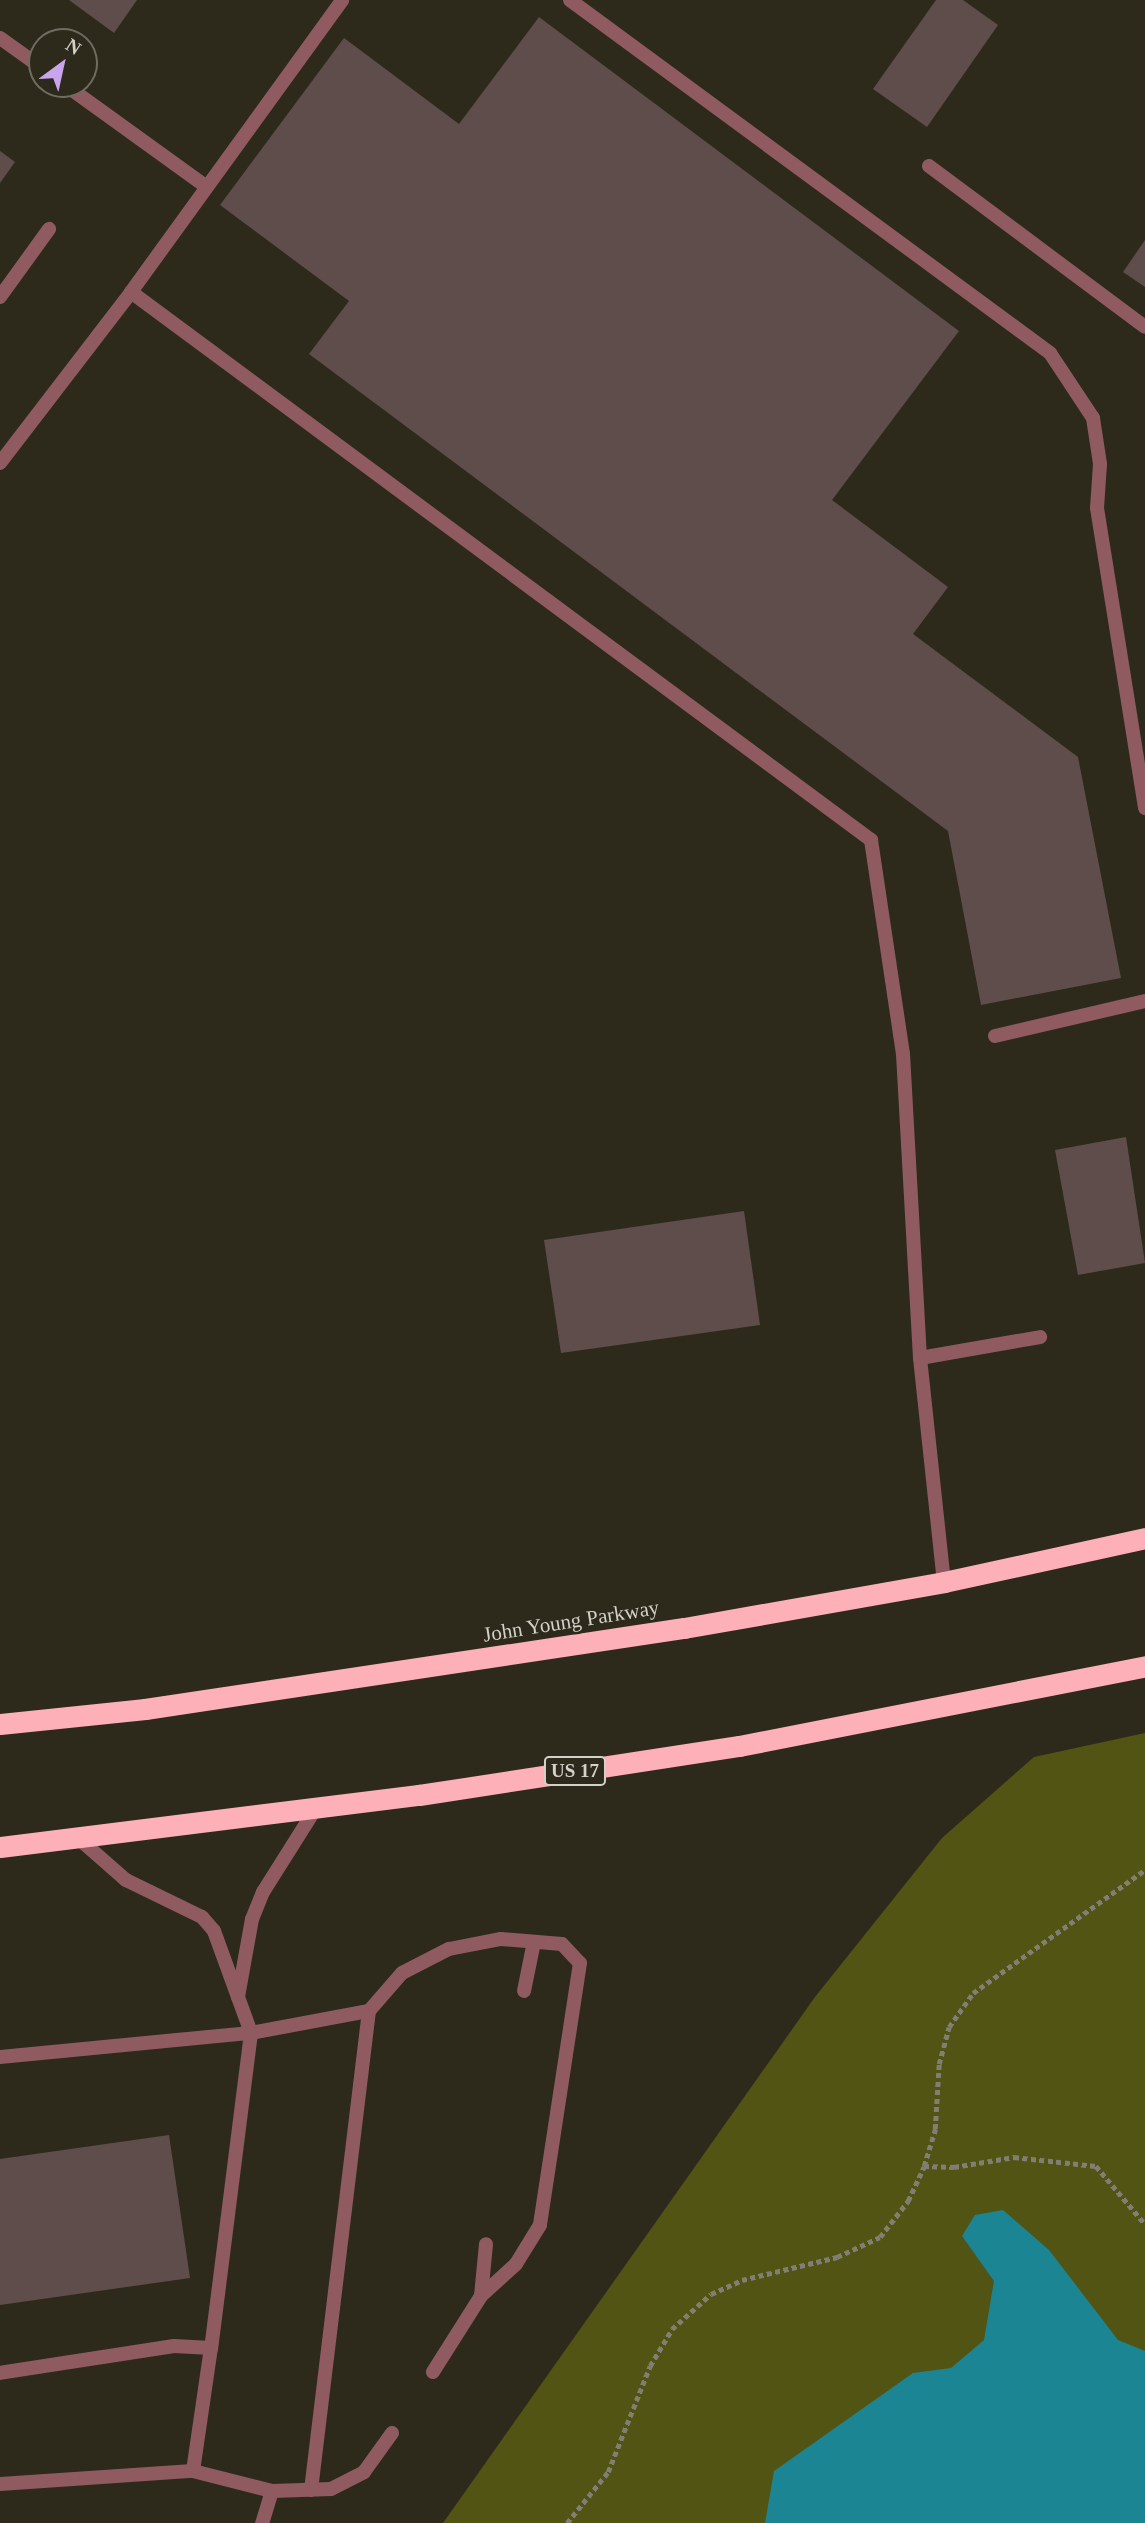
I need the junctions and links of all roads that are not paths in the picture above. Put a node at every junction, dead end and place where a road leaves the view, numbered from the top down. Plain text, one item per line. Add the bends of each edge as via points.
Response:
1 (342, 0) edge
2 (570, 0) edge
3 (0, 38) edge
4 (28, 58) edge
5 (83, 98) edge
6 (929, 166) dead end
7 (206, 187) junction
8 (50, 229) dead end
9 (131, 292) junction
10 (0, 297) edge
11 (1145, 327) edge
12 (0, 463) edge
13 (1145, 808) edge
14 (1145, 1001) edge
15 (995, 1036) dead end
16 (1040, 1337) dead end
17 (920, 1358) junction
18 (1145, 1538) edge
19 (944, 1582) junction
20 (1145, 1666) edge
21 (0, 1724) edge
22 (316, 1808) junction
23 (78, 1838) junction
24 (0, 1847) edge
25 (534, 1942) junction
26 (524, 1991) dead end
27 (238, 1997) junction
28 (369, 2011) junction
29 (251, 2034) junction
30 (0, 2057) edge
31 (486, 2244) dead end
32 (481, 2296) junction
33 (211, 2348) junction
34 (433, 2372) dead end
35 (0, 2373) edge
36 (392, 2433) dead end
37 (193, 2471) junction
38 (0, 2484) edge
39 (311, 2490) junction
40 (272, 2491) junction
41 (262, 2523) edge

1 - 7 lane
2 - 13 lane via 1050,353 1093,418 1100,464 1097,508
3 - 4 lane
5 - 7 lane
6 - 11 lane
7 - 9 lane
8 - 10 lane
9 - 12 lane
9 - 17 lane via 871,839 903,1054
14 - 15 lane
16 - 17 lane
17 - 19 lane
18 - 19 highway, John Young Parkway
19 - 21 highway, John Young Parkway via 425,1669
20 - 22 highway, US 17 via 739,1746
22 - 23 highway, US 17
22 - 27 lane via 263,1892 252,1919
23 - 24 highway, US 17
23 - 27 lane via 126,1880 202,1917 214,1931
25 - 26 lane
25 - 28 lane via 501,1939 449,1949 402,1973
25 - 32 lane via 562,1944 580,1963 540,2225 516,2264
27 - 29 lane
28 - 29 lane
28 - 39 lane
29 - 30 lane
29 - 33 lane
31 - 32 lane
32 - 34 lane
33 - 35 lane via 174,2346
33 - 37 lane
36 - 39 lane via 364,2472 331,2489
37 - 38 lane
37 - 40 lane
39 - 40 lane
40 - 41 lane

